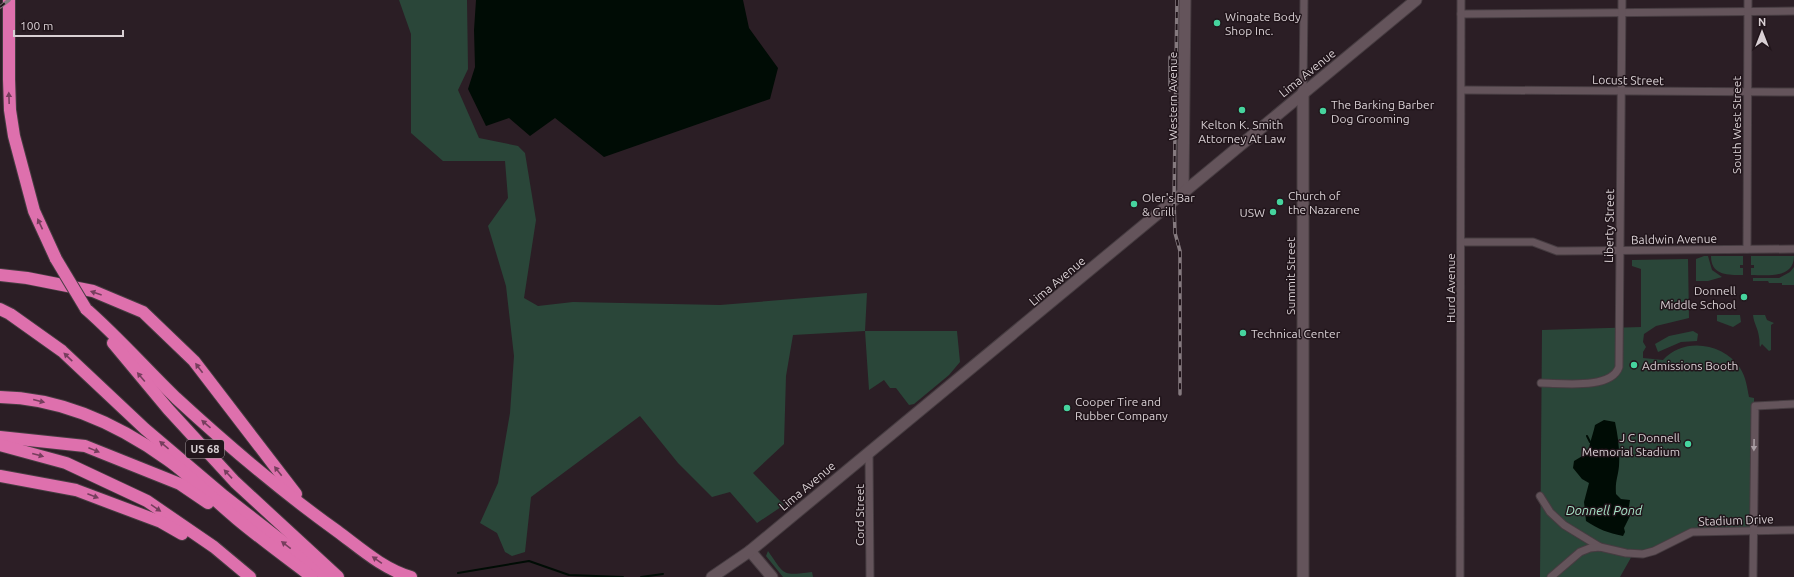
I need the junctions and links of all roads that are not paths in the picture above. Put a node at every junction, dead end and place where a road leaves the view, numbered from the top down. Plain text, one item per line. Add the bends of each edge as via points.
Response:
1 (10, 0) edge
2 (1185, 0) edge
3 (1304, 0) edge
4 (1416, 0) edge
5 (1461, 0) edge
6 (1622, 0) edge
7 (1748, 0) edge
8 (1748, 12) junction
9 (1794, 12) edge
10 (1622, 13) junction
11 (1461, 14) junction
12 (1462, 90) junction
13 (1621, 91) junction
14 (1303, 92) junction
15 (1747, 92) junction
16 (1794, 92) edge
17 (1184, 192) junction
18 (1461, 242) junction
19 (1747, 249) junction
20 (1794, 249) edge
21 (1620, 251) junction
22 (0, 275) edge
23 (0, 309) edge
24 (86, 309) junction
25 (1541, 383) dead end
26 (0, 397) edge
27 (1794, 404) edge
28 (0, 437) edge
29 (0, 445) edge
30 (869, 452) junction
31 (0, 476) edge
32 (1540, 496) dead end
33 (311, 512) junction
34 (1754, 530) junction
35 (1794, 530) edge
36 (252, 532) junction
37 (1600, 547) junction
38 (750, 551) junction
39 (246, 574) edge
40 (312, 577) edge
41 (328, 577) edge
42 (338, 577) edge
43 (411, 577) edge
44 (712, 577) edge
45 (772, 577) edge
46 (870, 577) edge
47 (1303, 577) edge
48 (1460, 577) edge
49 (1551, 577) edge
50 (1753, 577) edge

24 -> 1 highway, US 68, bridge via 56,259 34,211 14,136 10,110
2 - 17 main road, Western Avenue
3 - 14 street, Summit Street
4 - 14 main road, Lima Avenue
5 - 11 street, Hurd Avenue
6 - 10 street, Liberty Street
7 - 8 street, South West Street
8 - 9 street
8 - 10 street
8 - 15 street, South West Street
10 - 11 street
10 - 13 street, Liberty Street
11 - 12 street, Hurd Avenue
12 - 13 street, Locust Street
12 - 18 street, Hurd Avenue
13 - 15 street, Locust Street
13 - 21 street, Liberty Street
14 - 17 main road, Lima Avenue
14 - 47 main road, Summit Street
15 - 16 street, Locust Street
15 - 19 street, South West Street
17 - 30 main road, Lima Avenue
18 - 21 street, Baldwin Avenue via 1527,241 1557,251
18 - 48 street, Hurd Avenue
19 - 20 street, Baldwin Avenue
19 - 21 street, Baldwin Avenue
21 - 25 street, Liberty Street via 1620,356 1617,373 1602,382
33 -> 22 highway via 194,361 143,312 93,291
41 -> 23 highway via 224,496 145,429 62,351
33 -> 24 highway via 176,398
42 -> 24 highway, US 68 via 235,482 168,409
26 -> 36 highway via 23,398 82,412 131,435 169,461
27 -> 34 street via 1755,406
28 -> 36 highway via 85,446 180,484
29 -> 39 highway via 66,463 147,502 214,547
30 - 38 main road, Lima Avenue
30 - 46 street, Cord Street
31 -> 39 highway via 76,490 161,522
32 - 37 street via 1550,512 1564,525
43 -> 33 highway via 381,563
34 - 35 street, Stadium Drive
34 - 37 street, Stadium Drive via 1692,532 1643,554
34 - 50 street
36 - 40 highway
37 - 49 street, Stadium Drive via 1580,552
38 - 44 main road, Lima Avenue
38 - 45 main road

